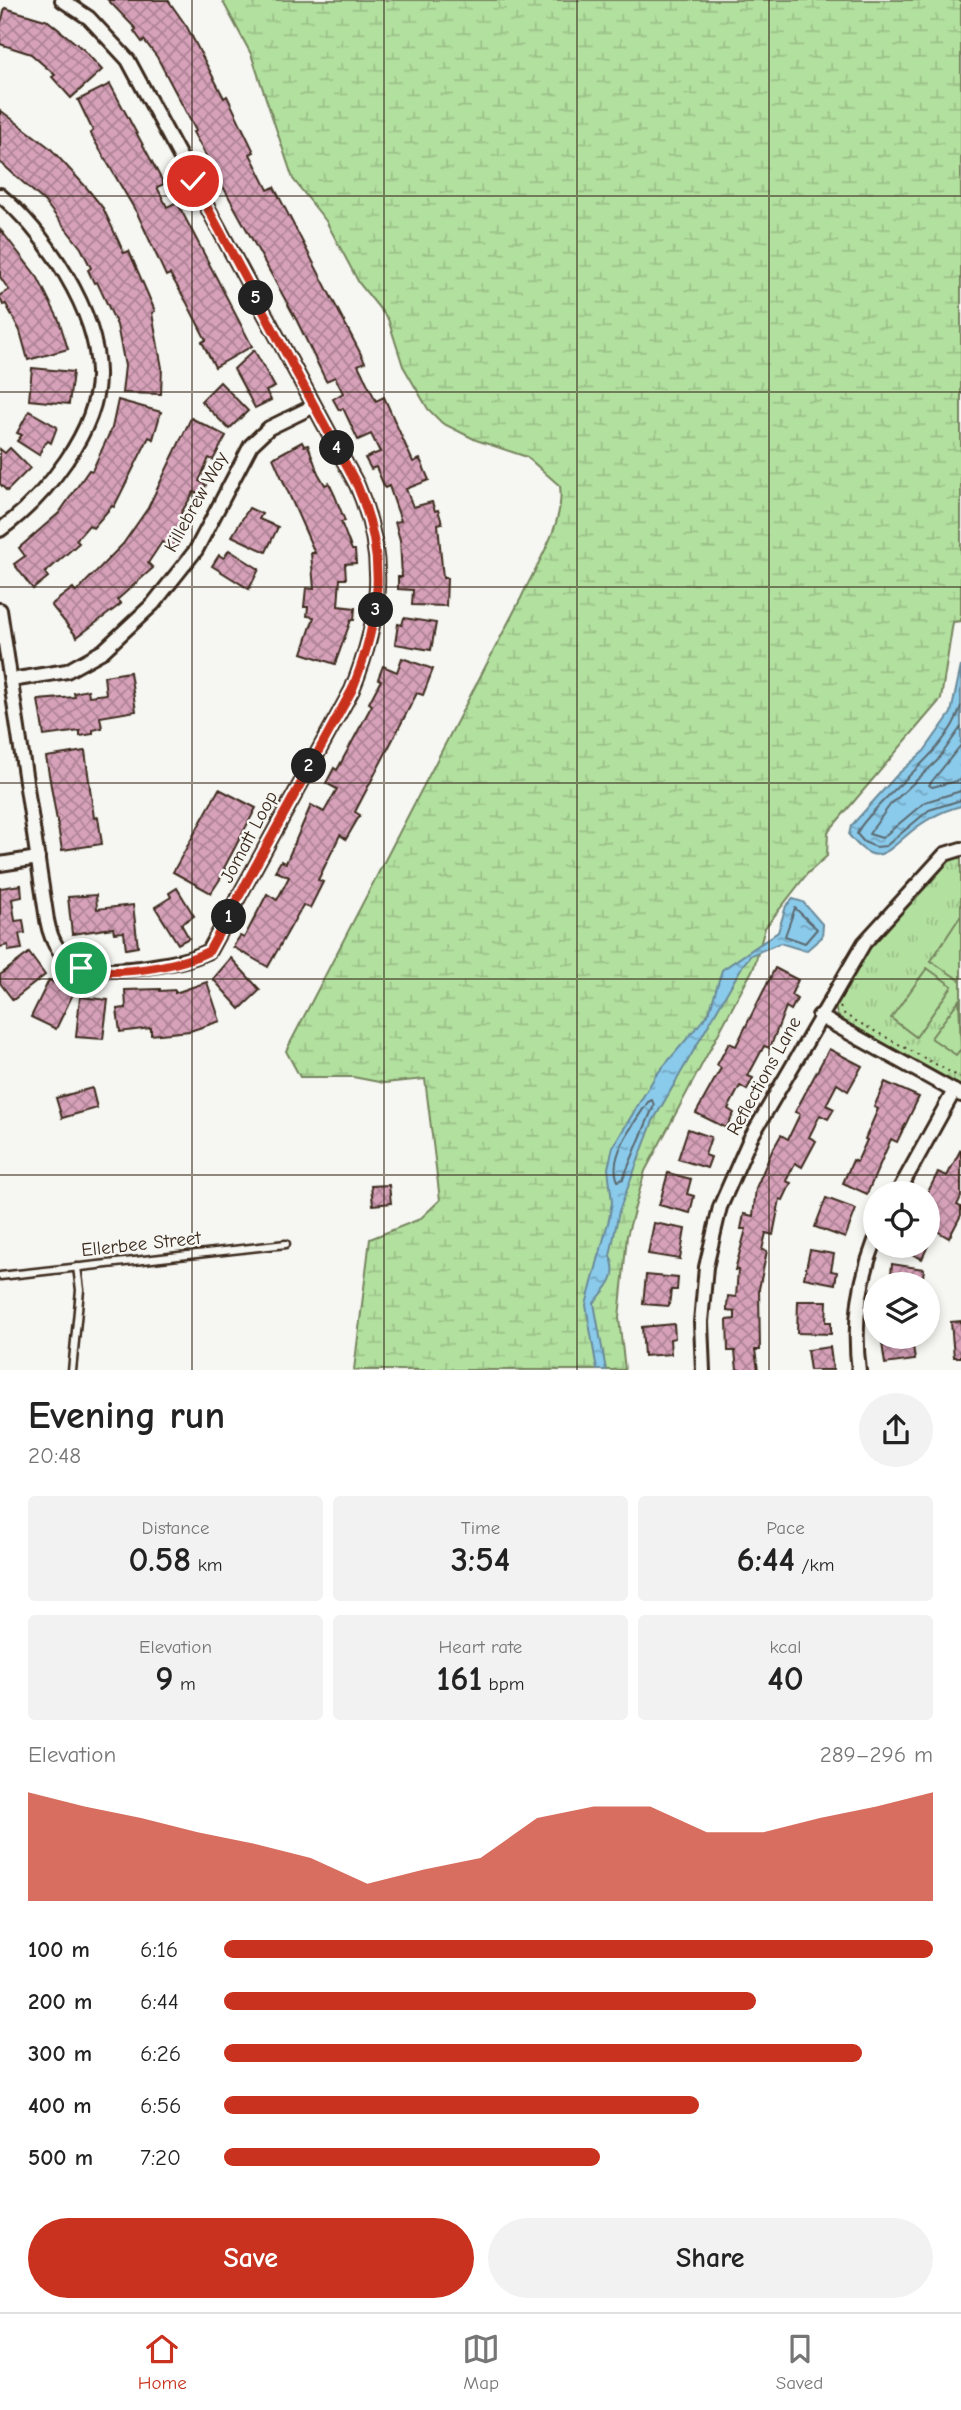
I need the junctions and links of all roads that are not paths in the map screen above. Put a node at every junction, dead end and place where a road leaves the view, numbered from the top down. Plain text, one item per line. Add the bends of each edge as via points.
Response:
1 (62, 0) edge
2 (0, 195) edge
3 (314, 406) junction
4 (0, 530) edge
5 (0, 610) edge
6 (11, 680) junction
7 (961, 849) edge
8 (38, 858) junction
9 (0, 864) edge
10 (819, 1016) junction
11 (958, 1093) edge
12 (905, 1181) edge
13 (286, 1244) dead end
14 (869, 1258) edge
15 (76, 1267) junction
16 (0, 1276) edge
17 (72, 1370) edge
18 (703, 1370) edge
19 (859, 1370) edge

1 - 3 street, Jomatt Loop via 89,18 128,60
2 - 4 street via 30,224 64,272 88,324 98,372 94,404 54,478
3 - 6 street, Killebrew Way via 269,428 251,445 196,550 153,604 110,645 68,671
3 - 8 street, Jomatt Loop via 370,514 378,571 375,621 352,690 218,938 209,951 183,962 106,972 81,968 61,954 50,936
5 - 6 street, Jomatt Loop
6 - 8 street, Jomatt Loop
7 - 10 street, Reflections Lane via 945,853 864,943
8 - 9 street
10 - 11 street
10 - 18 street, Reflections Lane via 750,1139 720,1207 706,1267
11 - 12 street
13 - 15 lane, Ellerbee Street
14 - 19 street via 858,1308
15 - 16 lane, Ellerbee Street
15 - 17 lane via 80,1290

